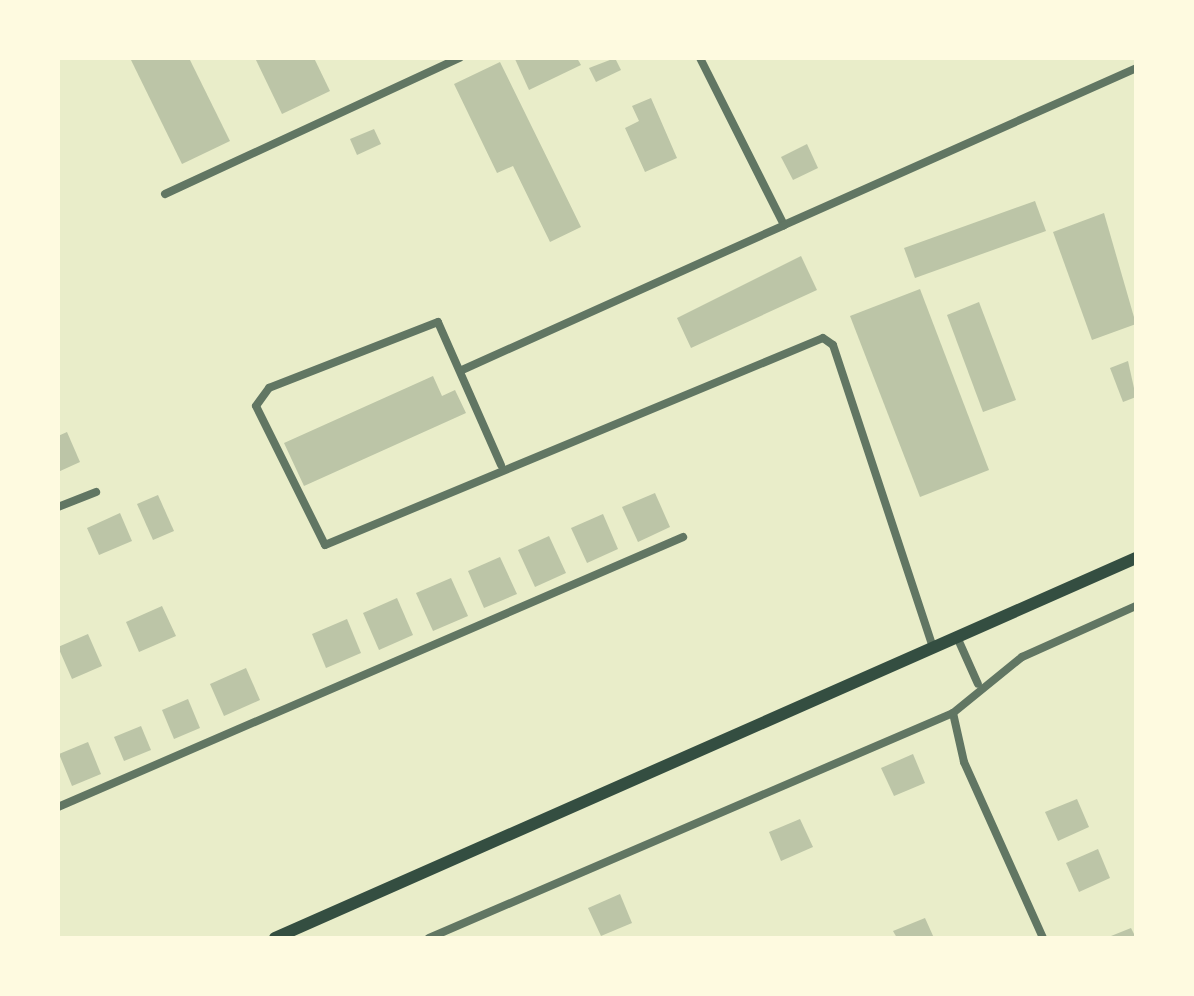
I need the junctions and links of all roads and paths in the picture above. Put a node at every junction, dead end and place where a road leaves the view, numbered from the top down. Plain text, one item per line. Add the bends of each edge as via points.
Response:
1 (460, 58) edge
2 (700, 58) edge
3 (1136, 68) edge
4 (166, 194) dead end
5 (784, 226) junction
6 (462, 370) junction
7 (501, 465) junction
8 (96, 492) dead end
9 (58, 507) edge
10 (683, 537) dead end
11 (1136, 558) edge
12 (1136, 606) edge
13 (956, 636) junction
14 (933, 647) junction
15 (978, 684) junction
16 (953, 713) junction
17 (58, 806) edge
18 (275, 938) edge
19 (429, 938) edge
20 (1043, 938) edge

1 - 4 street
2 - 5 street
3 - 5 street
5 - 6 street
6 - 7 street
6 - 7 street via 446,327 429,320 268,388 256,406 317,544
7 - 14 street via 822,338 833,345
8 - 9 street
10 - 17 street
11 - 13 main road
12 - 15 street
13 - 14 main road
13 - 15 street
14 - 18 main road
15 - 16 street
16 - 19 street
16 - 20 street via 964,762

